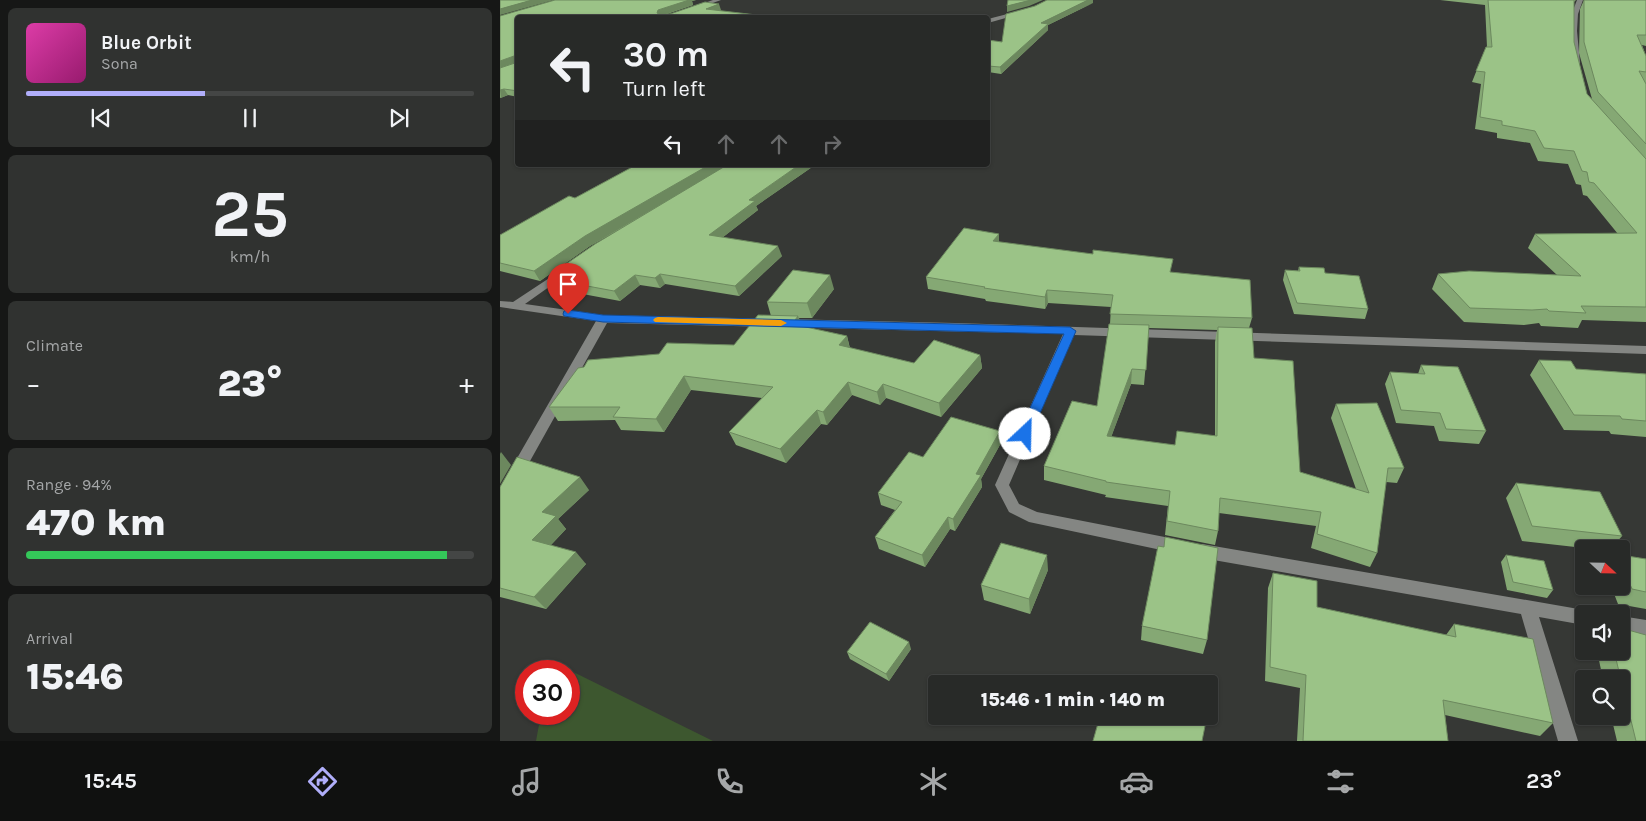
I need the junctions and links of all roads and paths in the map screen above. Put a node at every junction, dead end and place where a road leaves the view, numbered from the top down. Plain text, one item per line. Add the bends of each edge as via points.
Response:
1 (718, 0) edge
2 (1053, 0) edge
3 (1580, 0) edge
4 (673, 15) edge
5 (990, 21) edge
6 (1579, 70) edge
7 (579, 261) edge
8 (500, 304) edge
9 (515, 306) junction
10 (603, 319) junction
11 (1070, 331) junction
12 (1646, 350) edge
13 (500, 502) edge
14 (1528, 608) junction
15 (1575, 616) edge
16 (1630, 625) edge
17 (1646, 628) edge
18 (1568, 741) edge

1 - 4 street
2 - 5 street via 1032,10
3 - 6 street via 1575,8
7 - 9 street
8 - 9 street
9 - 10 street
10 - 11 street
10 - 13 street
11 - 12 street
11 - 14 street via 1002,485 1014,508 1034,518 1160,544
14 - 15 street
14 - 18 street
16 - 17 street

